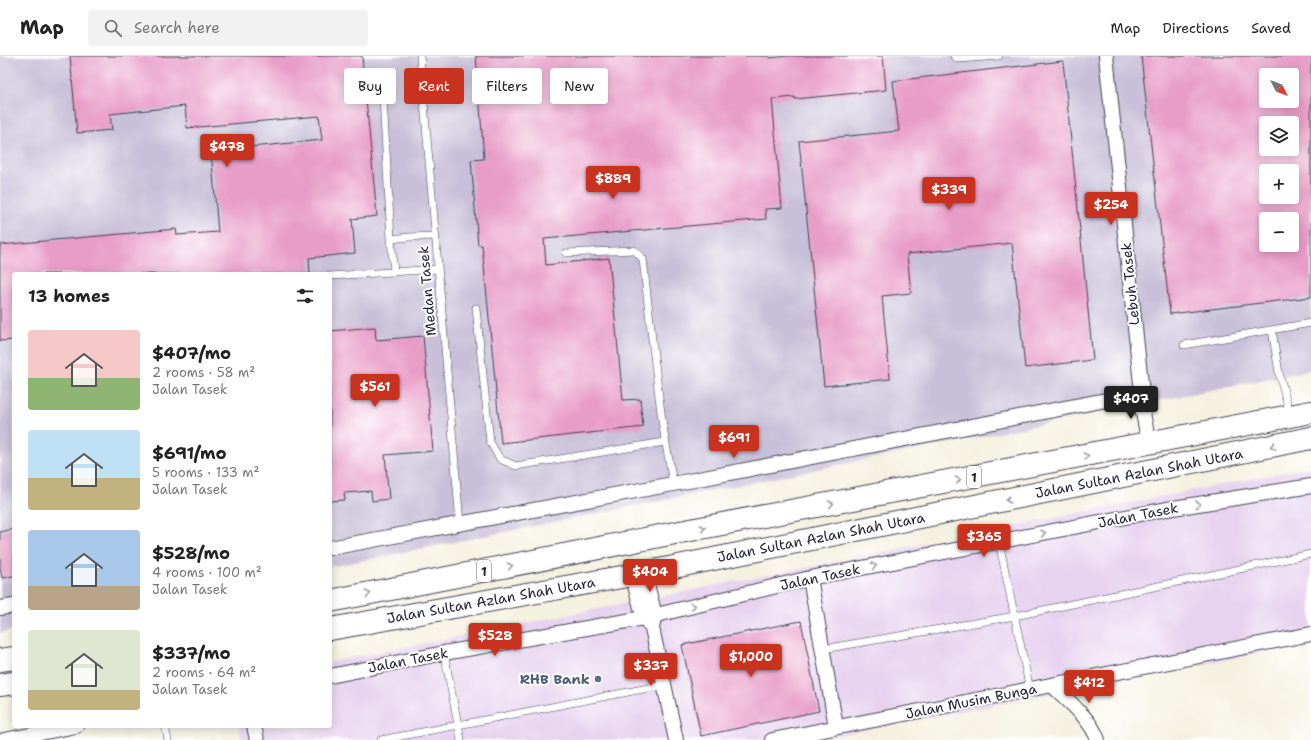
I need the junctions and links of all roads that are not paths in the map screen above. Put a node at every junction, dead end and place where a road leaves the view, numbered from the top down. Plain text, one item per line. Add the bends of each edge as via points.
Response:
1 (420, 56) edge
2 (954, 56) edge
3 (999, 56) edge
4 (1106, 56) edge
5 (383, 104) edge
6 (436, 236) junction
7 (391, 239) junction
8 (566, 253) dead end
9 (438, 269) junction
10 (394, 272) junction
11 (332, 276) edge
12 (476, 308) dead end
13 (1311, 323) edge
14 (1272, 330) junction
15 (1184, 345) dead end
16 (1142, 392) junction
17 (1301, 414) edge
18 (1311, 438) edge
19 (665, 442) junction
20 (1149, 444) junction
21 (673, 484) junction
22 (1311, 486) edge
23 (460, 523) junction
24 (680, 532) junction
25 (999, 542) junction
26 (332, 548) edge
27 (1311, 554) edge
28 (551, 558) junction
29 (637, 571) junction
30 (810, 578) junction
31 (332, 601) edge
32 (12, 606) edge
33 (0, 608) edge
34 (1015, 616) junction
35 (650, 620) junction
36 (332, 630) edge
37 (1311, 634) edge
38 (823, 649) junction
39 (444, 652) junction
40 (12, 658) edge
41 (0, 660) edge
42 (332, 676) edge
43 (12, 683) edge
44 (0, 684) edge
45 (664, 685) junction
46 (1052, 685) junction
47 (1030, 690) junction
48 (458, 724) junction
49 (836, 727) junction
50 (66, 728) edge
51 (165, 728) edge
52 (254, 728) edge
53 (4, 740) edge
54 (168, 740) edge
55 (257, 740) edge
56 (381, 740) edge
57 (462, 740) edge
58 (676, 740) edge
59 (772, 740) edge
60 (1098, 740) edge

1 - 6 lane, Medan Tasek
2 - 3 lane via 958,59
4 - 16 street, Lebuh Tasek
5 - 7 lane
6 - 7 lane
6 - 9 lane, Medan Tasek
7 - 10 lane
8 - 19 lane via 634,250 643,259
9 - 10 lane
9 - 23 lane, Medan Tasek
10 - 11 lane
12 - 19 lane via 490,442 500,459 516,466
13 - 14 lane
14 - 15 lane
14 - 17 lane via 1279,373
16 - 20 street, Lebuh Tasek
16 - 21 street
17 - 20 main road, Jalan Sultan Azlan Shah Utara / 1
18 -> 29 main road, Jalan Sultan Azlan Shah Utara / 1
19 - 21 lane
24 -> 20 main road, Jalan Sultan Azlan Shah Utara / 1
21 - 23 street
25 -> 22 street, Jalan Tasek via 1167,509
23 - 26 street
24 - 28 main road, Jalan Sultan Azlan Shah Utara / 1
24 - 29 main road via 652,546
30 -> 25 street, Jalan Tasek
25 - 34 lane
27 - 34 lane
28 - 29 main road via 562,564 624,557
31 -> 28 main road, Jalan Sultan Azlan Shah Utara / 1
29 - 35 street
29 - 36 main road, Jalan Sultan Azlan Shah Utara / 1
35 -> 30 street, Jalan Tasek
30 - 38 street
32 - 33 street
34 - 38 lane
34 - 47 lane
35 - 39 street, Jalan Tasek
35 - 45 street
37 - 46 street, Jalan Musim Bunga
38 - 49 street
39 - 42 street, Jalan Tasek
39 - 48 lane
40 - 41 main road
43 - 44 main road
45 - 48 lane
45 - 58 street
46 - 47 street, Jalan Musim Bunga
46 - 60 street via 1088,722
47 - 49 street, Jalan Musim Bunga
48 - 56 lane
48 - 57 lane
49 - 59 street, Jalan Musim Bunga
50 - 53 street
51 - 54 lane
52 - 55 street

